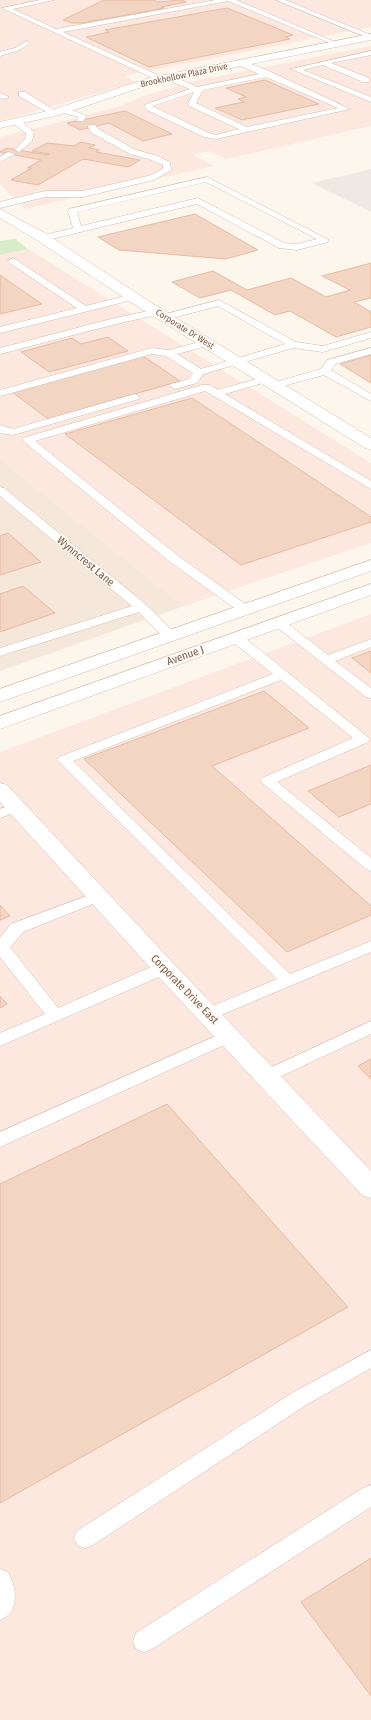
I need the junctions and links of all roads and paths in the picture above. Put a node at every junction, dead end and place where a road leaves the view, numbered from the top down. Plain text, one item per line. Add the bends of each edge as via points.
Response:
1 (51, 0) edge
2 (189, 0) edge
3 (226, 0) edge
4 (230, 0) edge
5 (279, 0) edge
6 (200, 5) junction
7 (3, 8) edge
8 (56, 31) junction
9 (371, 37) edge
10 (28, 43) dead end
11 (337, 44) junction
12 (320, 47) junction
13 (371, 53) edge
14 (0, 54) edge
15 (356, 56) junction
16 (347, 58) junction
17 (371, 62) edge
18 (242, 63) junction
19 (324, 63) junction
20 (268, 74) junction
21 (164, 78) junction
22 (369, 79) edge
23 (337, 86) junction
24 (196, 89) junction
25 (22, 94) dead end
26 (371, 100) edge
27 (63, 112) junction
28 (81, 119) dead end
29 (17, 122) junction
30 (0, 126) edge
31 (92, 127) dead end
32 (246, 130) junction
33 (19, 150) dead end
34 (11, 154) dead end
35 (0, 160) edge
36 (172, 187) junction
37 (198, 201) junction
38 (0, 205) edge
39 (0, 212) edge
40 (78, 230) junction
41 (43, 238) junction
42 (13, 262) dead end
43 (133, 297) junction
44 (85, 309) junction
45 (162, 315) junction
46 (0, 330) edge
47 (371, 335) edge
48 (207, 343) junction
49 (293, 345) junction
50 (371, 351) edge
51 (0, 352) edge
52 (169, 353) junction
53 (237, 361) junction
54 (325, 371) junction
55 (198, 372) junction
56 (271, 382) junction
57 (0, 393) edge
58 (218, 393) junction
59 (371, 398) edge
60 (0, 428) edge
61 (371, 445) edge
62 (371, 486) edge
63 (0, 490) edge
64 (371, 565) edge
65 (371, 589) edge
66 (141, 607) junction
67 (244, 609) junction
68 (278, 622) junction
69 (169, 635) junction
70 (235, 637) junction
71 (371, 643) edge
72 (0, 652) edge
73 (326, 660) junction
74 (282, 675) junction
75 (371, 694) edge
76 (0, 696) edge
77 (0, 723) edge
78 (367, 738) edge
79 (0, 789) edge
80 (8, 810) edge
81 (371, 866) edge
82 (100, 896) junction
83 (371, 946) edge
84 (164, 968) junction
85 (288, 981) junction
86 (209, 1014) junction
87 (56, 1016) junction
88 (371, 1027) edge
89 (229, 1036) junction
90 (0, 1040) edge
91 (267, 1076) junction
92 (0, 1140) edge
93 (371, 1188) edge
94 (371, 1358) edge
95 (371, 1495) edge
96 (85, 1538) dead end
97 (0, 1579) edge
98 (0, 1609) edge
99 (144, 1641) dead end

1 - 7 lane
2 - 6 lane
3 - 6 lane
4 - 11 lane
5 - 9 lane
6 - 8 lane
7 - 8 lane
8 - 21 lane
9 - 11 street, Brookhollow Plaza Drive
10 - 14 lane
11 - 12 street, Brookhollow Plaza Drive
12 - 16 lane
12 - 18 street, Brookhollow Plaza Drive
13 - 15 lane
15 - 16 lane
15 - 17 lane
16 - 19 lane
18 - 20 lane
18 - 21 street, Brookhollow Plaza Drive
19 - 22 lane
19 - 23 lane via 295,69
20 - 24 lane
20 - 32 lane via 346,109
21 - 24 lane
21 - 27 street, Brookhollow Plaza Drive
22 - 23 lane
23 - 26 lane
24 - 32 lane via 199,90 192,104
24 - 32 lane via 148,105 207,135 216,136
25 - 27 lane
27 - 28 lane
27 - 29 street, Brookhollow Plaza Drive
29 - 30 street, Brookhollow Plaza Drive
29 - 33 lane via 30,132 29,139
31 - 38 lane via 133,152 167,164 167,170 151,178 83,194 45,194
34 - 35 lane
36 - 37 lane
36 - 37 lane via 207,179 325,240 297,247 282,246
36 - 40 lane via 72,211
37 - 40 lane
39 - 41 street, Corporate Dr West
40 - 41 lane
41 - 43 street, Corporate Dr West
42 - 44 lane
43 - 44 lane
43 - 45 street, Corporate Dr West
44 - 46 lane
45 - 48 street, Corporate Dr West
45 - 49 lane via 219,303
45 - 51 lane via 115,321
47 - 49 lane via 323,349
48 - 52 lane
48 - 53 street, Corporate Dr West
49 - 53 lane
50 - 54 lane via 331,362
52 - 55 lane
52 - 57 lane via 152,351
53 - 55 lane
53 - 56 street, Corporate Dr West
54 - 56 lane
54 - 59 lane
55 - 60 lane via 193,381 13,432
56 - 58 lane
56 - 61 street, Corporate Dr West
58 - 62 lane
58 - 67 lane via 206,387 27,440 173,558
63 - 66 lane, Wynncrest Lane
64 - 67 street
65 - 68 street, Avenue J
66 - 69 lane, Wynncrest Lane
66 - 72 lane
67 - 69 street
68 - 70 street, Avenue J
68 - 73 lane
69 - 76 street
70 - 74 lane
70 - 77 street, Avenue J
71 - 73 lane
73 - 75 lane
74 - 78 lane
74 - 85 lane via 64,760
78 - 81 lane via 267,781
79 - 80 street, Corporate Drive East
80 - 82 street, Corporate Drive East
82 - 84 street, Corporate Drive East
82 - 87 lane via 17,928 1,947
83 - 85 lane
84 - 86 street, Corporate Drive East
84 - 87 lane
85 - 86 lane
86 - 89 street, Corporate Drive East
87 - 90 lane
88 - 91 lane
89 - 91 street, Corporate Drive East
89 - 92 lane
91 - 93 street, Corporate Drive East
94 - 96 lane via 299,1400
95 - 99 lane
97 - 98 lane via 4,1585 3,1606

